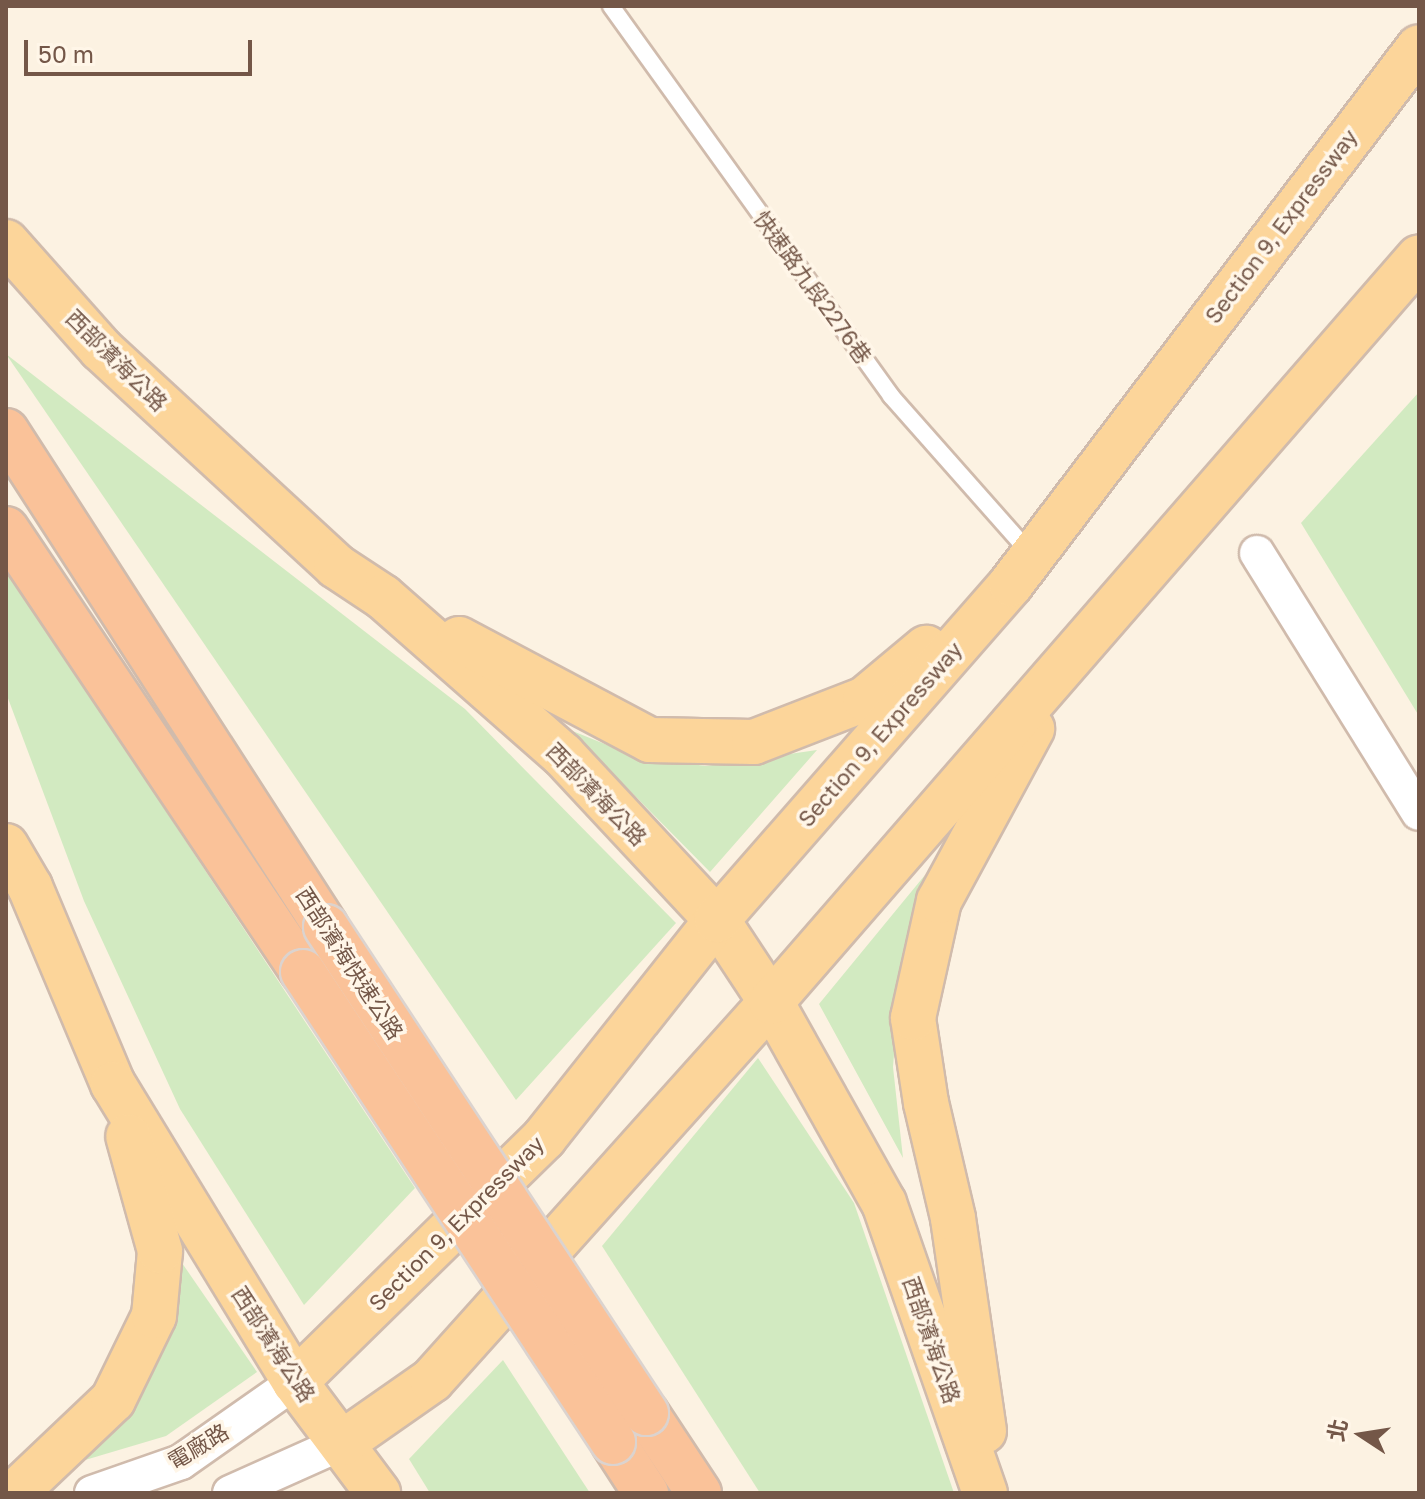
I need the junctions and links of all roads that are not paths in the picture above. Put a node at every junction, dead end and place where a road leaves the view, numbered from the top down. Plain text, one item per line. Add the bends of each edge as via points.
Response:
1 (611, 6) edge
2 (1419, 47) edge
3 (6, 242) edge
4 (1419, 257) edge
5 (6, 431) edge
6 (6, 529) edge
7 (1257, 553) dead end
8 (1022, 569) junction
9 (383, 597) junction
10 (1072, 656) junction
11 (1419, 813) edge
12 (6, 846) edge
13 (717, 920) junction
14 (771, 1002) junction
15 (113, 1084) junction
16 (295, 1382) junction
17 (342, 1443) junction
18 (15, 1493) edge
19 (92, 1493) edge
20 (230, 1493) edge
21 (378, 1493) edge
22 (646, 1493) edge
23 (699, 1493) edge
24 (985, 1493) edge
25 (993, 1493) edge

1 - 8 lane, 快速路九段2276巷
2 - 8 main road, Section 9, Expressway
3 - 9 main road, 西部濱海公路 via 101,349 336,566
4 - 10 main road
5 - 23 highway, 西部濱海快速公路, bridge
6 - 22 highway, 西部濱海快速公路, bridge
7 - 11 street
8 - 9 main road via 865,699 754,742 650,740
8 - 13 main road, Section 9, Expressway
9 - 13 main road, 西部濱海公路 via 563,755
10 - 14 main road
10 - 25 main road via 939,901 913,1018 953,1218
12 - 15 main road, 西部濱海公路 via 30,887
13 - 14 main road, 西部濱海公路
13 - 16 main road, Section 9, Expressway via 544,1138
14 - 17 main road via 432,1380
14 - 24 main road, 西部濱海公路 via 884,1203
15 - 16 main road, 西部濱海公路
15 - 18 main road via 160,1251 154,1316 113,1400
16 - 17 main road, 西部濱海公路
16 - 19 street, 電廠路 via 181,1462
17 - 20 street
17 - 21 main road, 西部濱海公路

